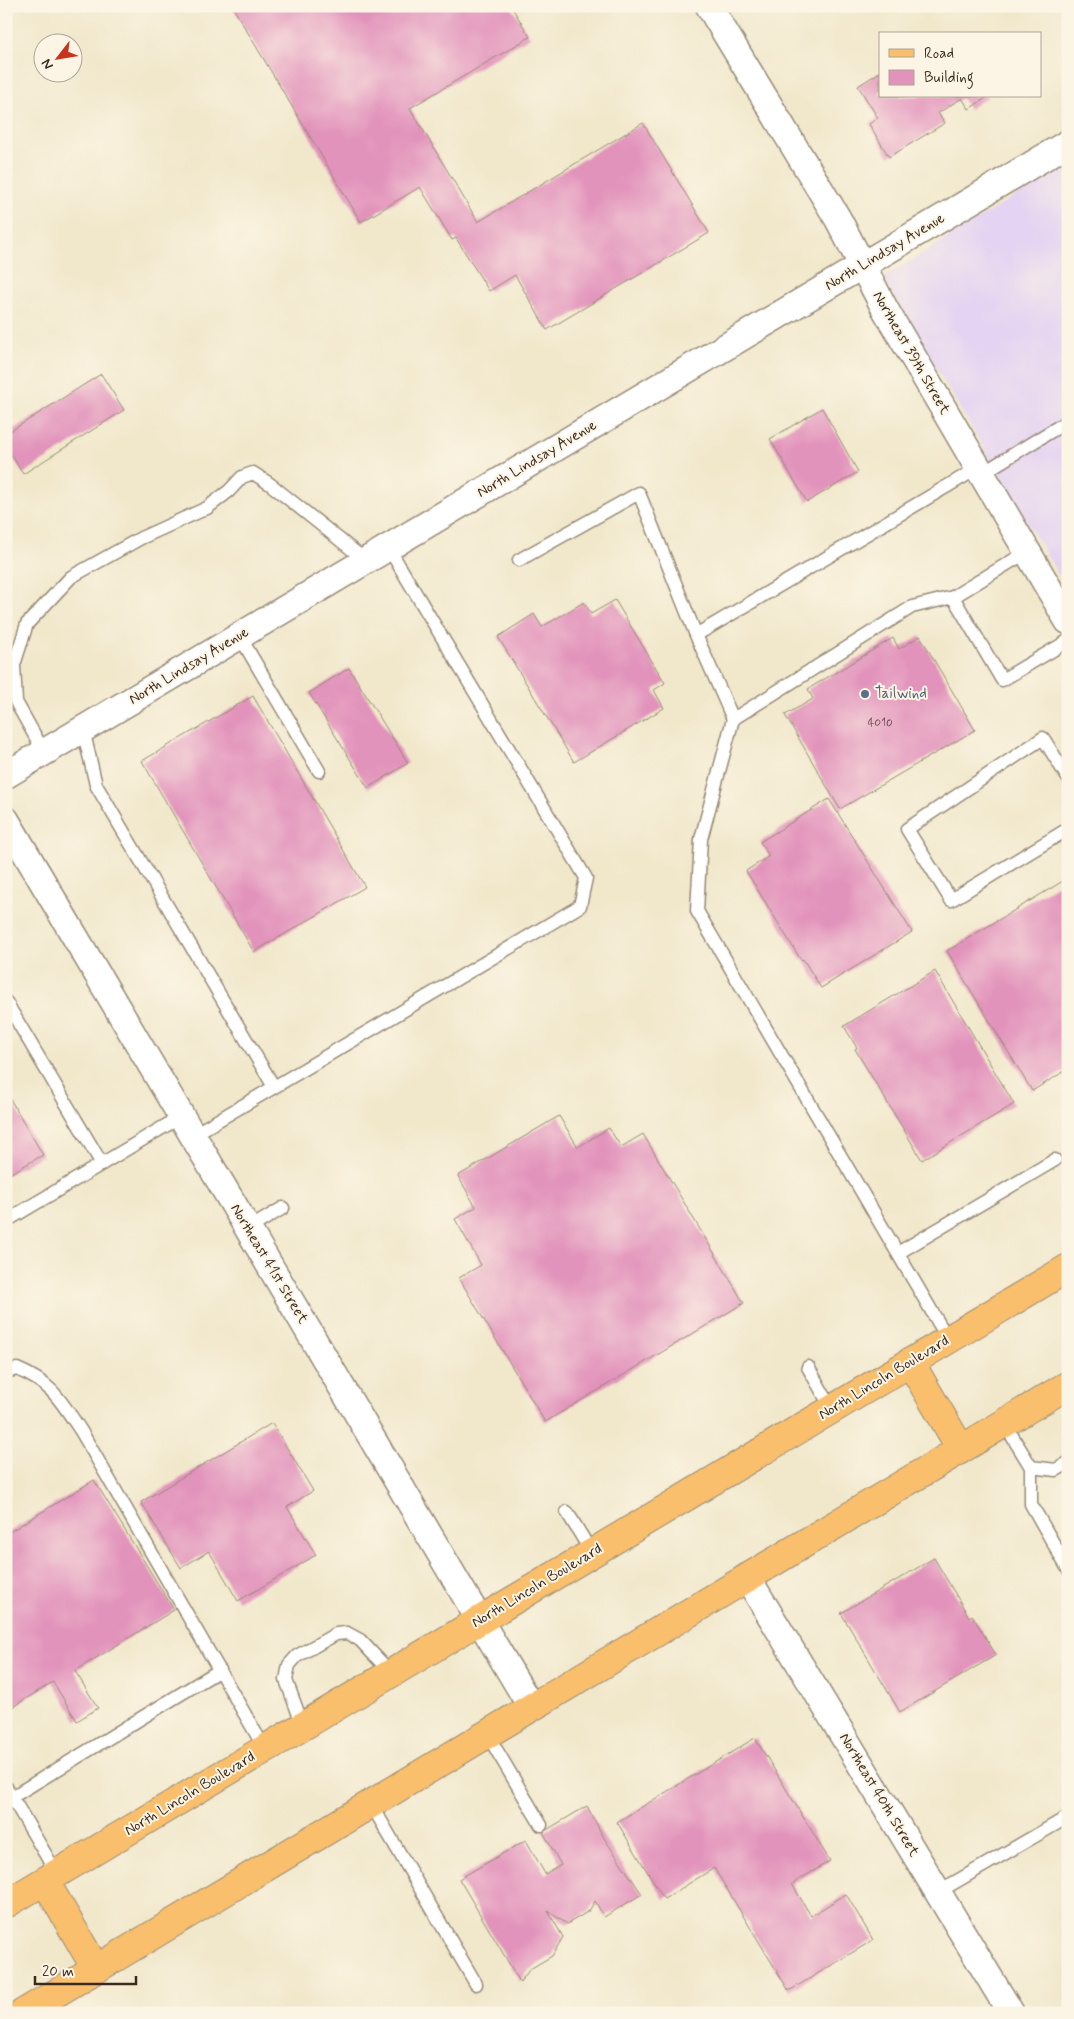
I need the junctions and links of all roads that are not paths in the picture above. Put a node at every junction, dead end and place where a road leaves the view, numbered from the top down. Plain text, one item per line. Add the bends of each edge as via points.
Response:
1 (709, 6) edge
2 (1068, 144) edge
3 (863, 266) junction
4 (1068, 421) edge
5 (980, 471) junction
6 (388, 547) junction
7 (1027, 552) junction
8 (365, 560) junction
9 (519, 560) dead end
10 (953, 597) junction
11 (1068, 621) edge
12 (239, 635) junction
13 (696, 635) junction
14 (1068, 641) edge
15 (733, 719) junction
16 (83, 729) junction
17 (44, 752) junction
18 (318, 771) dead end
19 (6, 775) edge
20 (1067, 776) edge
21 (6, 820) edge
22 (1068, 829) edge
23 (6, 1002) edge
24 (274, 1087) junction
25 (187, 1126) junction
26 (1055, 1160) dead end
27 (102, 1164) junction
28 (283, 1208) dead end
29 (6, 1221) edge
30 (248, 1229) junction
31 (898, 1253) junction
32 (1068, 1268) edge
33 (948, 1339) junction
34 (910, 1362) junction
35 (808, 1367) dead end
36 (6, 1372) edge
37 (1068, 1385) edge
38 (832, 1409) junction
39 (1004, 1423) junction
40 (961, 1449) junction
41 (1068, 1463) edge
42 (1031, 1467) junction
43 (568, 1512) dead end
44 (592, 1553) junction
45 (1068, 1569) edge
46 (747, 1577) junction
47 (480, 1621) junction
48 (220, 1670) junction
49 (392, 1674) junction
50 (532, 1707) junction
51 (303, 1726) junction
52 (487, 1734) junction
53 (265, 1749) junction
54 (9, 1792) edge
55 (371, 1804) junction
56 (1068, 1817) edge
57 (541, 1825) dead end
58 (51, 1877) junction
59 (938, 1892) junction
60 (6, 1904) edge
61 (96, 1969) junction
62 (476, 1984) dead end
63 (23, 2013) edge
64 (1011, 2013) edge

1 - 3 street, Northeast 39th Street
2 - 3 street, North Lindsay Avenue
3 - 5 street, Northeast 39th Street
3 - 6 street, North Lindsay Avenue
4 - 5 lane
5 - 7 street, Northeast 39th Street
5 - 13 lane
6 - 8 street, North Lindsay Avenue
6 - 24 lane via 586,878 584,888 580,906
7 - 10 lane
7 - 11 street, Northeast 39th Street
8 - 12 street, North Lindsay Avenue
8 - 17 lane via 253,473 242,477 207,508 140,538 71,577 27,624 14,666 16,702
9 - 13 lane via 639,493
10 - 14 lane via 1002,680
10 - 15 lane via 912,607
12 - 16 street, North Lindsay Avenue
12 - 18 lane
13 - 15 lane
15 - 31 lane via 702,839 697,911
16 - 17 street, North Lindsay Avenue
16 - 24 lane via 96,785
17 - 19 street, North Lindsay Avenue
20 - 22 lane via 1044,738 906,828 951,900
21 - 25 street, Northeast 41st Street
23 - 27 lane
24 - 25 lane
25 - 27 lane
25 - 30 street, Northeast 41st Street
26 - 31 lane
27 - 29 lane
28 - 30 lane
30 - 47 street, Northeast 41st Street
31 - 33 lane
32 - 33 main road, North Lincoln Boulevard
33 - 34 main road, North Lincoln Boulevard
34 - 38 main road, North Lincoln Boulevard
34 - 40 main road
35 - 38 lane
36 - 48 lane via 17,1369 36,1377 54,1392 81,1431
37 - 39 main road
38 - 44 main road, North Lincoln Boulevard
39 - 40 main road
39 - 42 lane
40 - 46 main road
41 - 42 lane via 1056,1470
42 - 45 lane via 1031,1504
43 - 44 lane
44 - 47 main road, North Lincoln Boulevard
46 - 50 main road
46 - 59 street, Northeast 40th Street
47 - 49 main road, North Lincoln Boulevard
47 - 50 street, Northeast 41st Street
48 - 53 lane
48 - 54 lane
49 - 51 main road, North Lincoln Boulevard
49 - 51 lane via 360,1640 348,1633 336,1634 297,1656 289,1665 286,1680
50 - 52 main road
51 - 53 main road, North Lincoln Boulevard
52 - 55 main road
52 - 57 lane
53 - 58 main road, North Lincoln Boulevard
54 - 58 lane
55 - 61 main road
55 - 62 lane
56 - 59 lane
58 - 60 main road, North Lincoln Boulevard
58 - 61 main road
59 - 64 street, Northeast 40th Street
61 - 63 main road

